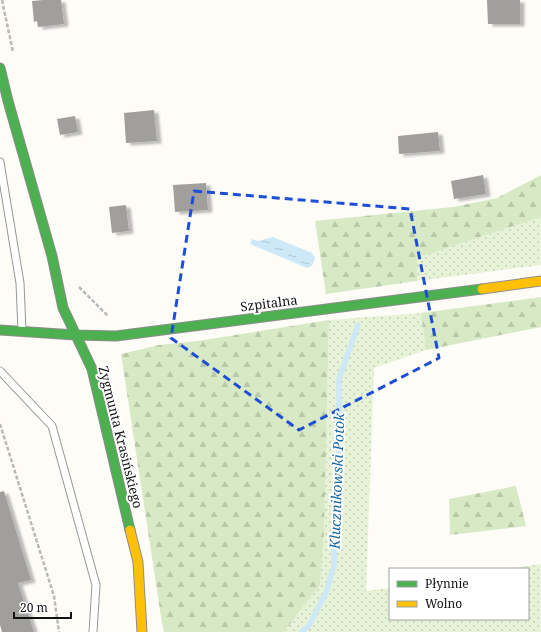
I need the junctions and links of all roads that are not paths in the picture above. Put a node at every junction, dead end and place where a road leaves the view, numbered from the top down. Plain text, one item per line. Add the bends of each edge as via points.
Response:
1 (0, 68) edge
2 (0, 162) edge
3 (541, 281) edge
4 (0, 330) edge
5 (22, 331) junction
6 (76, 335) junction
7 (0, 370) edge
8 (93, 632) edge
9 (142, 632) edge

1 - 6 street, Zygmunta Krasińskiego via 52,256 63,308
2 - 5 lane via 20,283
3 - 6 street, Szpitalna via 116,336
4 - 5 street, Szpitalna
5 - 6 street, Szpitalna
6 - 9 street, Zygmunta Krasińskiego via 92,369 138,562
7 - 8 lane via 52,426 96,585

